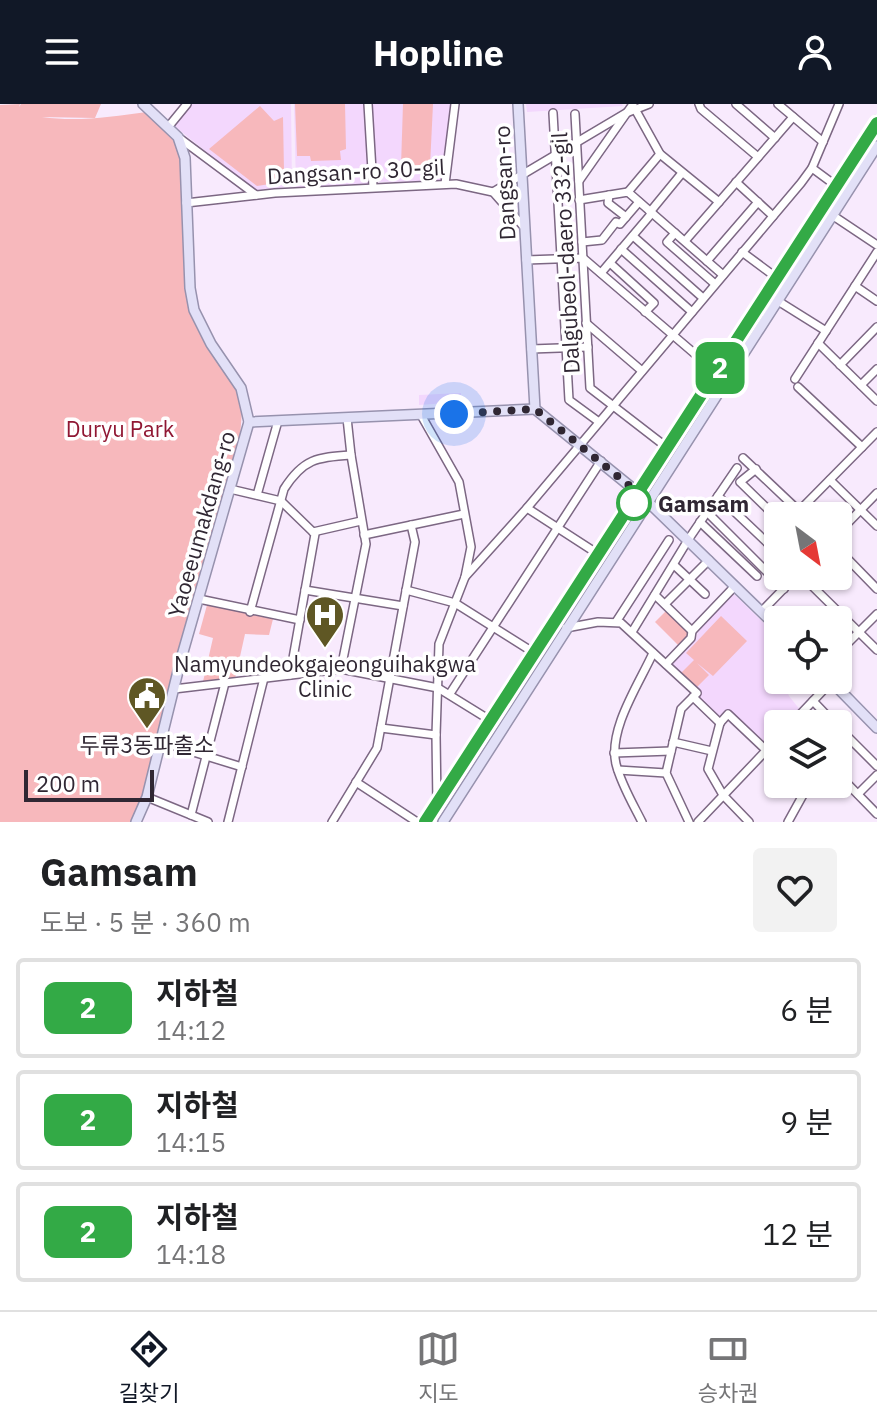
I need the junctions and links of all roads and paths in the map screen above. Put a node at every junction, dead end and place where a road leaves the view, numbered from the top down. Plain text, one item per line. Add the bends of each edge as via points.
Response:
1 (143, 104) edge
2 (187, 104) edge
3 (368, 104) edge
4 (455, 104) edge
5 (518, 104) edge
6 (649, 104) edge
7 (699, 104) edge
8 (736, 104) edge
9 (778, 104) edge
10 (839, 104) edge
11 (634, 107) edge
12 (626, 109) edge
13 (553, 113) dead end
14 (575, 114) dead end
15 (793, 117) junction
16 (877, 120) edge
17 (169, 126) junction
18 (178, 137) junction
19 (867, 137) junction
20 (775, 138) junction
21 (576, 142) junction
22 (823, 142) junction
23 (877, 146) edge
24 (555, 154) junction
25 (660, 154) junction
26 (758, 157) junction
27 (870, 157) junction
28 (812, 168) junction
29 (682, 173) junction
30 (522, 174) junction
31 (578, 181) junction
32 (736, 182) junction
33 (445, 184) junction
34 (835, 185) junction
35 (373, 187) junction
36 (493, 192) junction
37 (628, 192) junction
38 (256, 195) junction
39 (609, 195) junction
40 (579, 200) junction
41 (639, 202) junction
42 (719, 202) junction
43 (758, 202) junction
44 (186, 203) junction
45 (651, 212) junction
46 (832, 215) junction
47 (773, 216) junction
48 (623, 220) junction
49 (524, 227) junction
50 (675, 233) junction
51 (633, 236) junction
52 (685, 241) junction
53 (582, 242) junction
54 (877, 245) edge
55 (621, 249) junction
56 (742, 252) junction
57 (877, 252) edge
58 (583, 258) junction
59 (561, 259) junction
60 (526, 260) junction
61 (707, 261) junction
62 (610, 263) junction
63 (601, 273) junction
64 (723, 275) junction
65 (777, 278) junction
66 (715, 284) junction
67 (855, 286) junction
68 (703, 298) junction
69 (778, 301) junction
70 (877, 301) edge
71 (645, 312) junction
72 (692, 312) junction
73 (586, 323) junction
74 (877, 327) edge
75 (826, 331) junction
76 (672, 335) junction
77 (818, 343) junction
78 (588, 347) junction
79 (566, 348) junction
80 (531, 349) junction
81 (840, 365) junction
82 (877, 369) edge
83 (642, 371) junction
84 (716, 372) junction
85 (861, 385) junction
86 (877, 401) edge
87 (613, 406) junction
88 (535, 409) junction
89 (421, 415) junction
90 (347, 418) junction
91 (278, 421) junction
92 (249, 422) junction
93 (599, 422) junction
94 (877, 432) edge
95 (580, 445) junction
96 (862, 447) junction
97 (669, 449) junction
98 (351, 455) junction
99 (743, 458) dead end
100 (601, 461) junction
101 (737, 468) dead end
102 (756, 469) junction
103 (830, 480) junction
104 (230, 489) junction
105 (639, 493) junction
106 (877, 493) edge
107 (257, 495) junction
108 (718, 496) junction
109 (281, 501) junction
110 (648, 501) junction
111 (787, 502) edge
112 (808, 502) edge
113 (764, 505) edge
114 (527, 508) junction
115 (861, 510) junction
116 (707, 512) junction
117 (625, 513) junction
118 (464, 514) junction
119 (852, 519) edge
120 (361, 521) junction
121 (700, 522) junction
122 (411, 525) junction
123 (877, 526) edge
124 (558, 528) junction
125 (313, 532) junction
126 (627, 532) junction
127 (364, 535) junction
128 (764, 539) edge
129 (669, 540) dead end
130 (688, 540) junction
131 (598, 554) junction
132 (709, 560) junction
133 (852, 563) edge
134 (674, 565) junction
135 (764, 569) edge
136 (757, 576) dead end
137 (465, 577) junction
138 (689, 580) junction
139 (735, 586) junction
140 (877, 589) edge
141 (305, 590) junction
142 (406, 590) junction
143 (783, 590) edge
144 (814, 590) edge
145 (705, 594) dead end
146 (655, 595) junction
147 (356, 598) junction
148 (199, 599) junction
149 (455, 603) junction
150 (665, 604) junction
151 (403, 606) junction
152 (250, 612) junction
153 (761, 612) junction
154 (877, 614) edge
155 (764, 615) edge
156 (300, 620) junction
157 (616, 622) junction
158 (493, 627) junction
159 (566, 628) junction
160 (692, 631) junction
161 (632, 632) junction
162 (859, 632) junction
163 (852, 639) edge
164 (877, 650) edge
165 (653, 653) junction
166 (536, 654) junction
167 (666, 664) junction
168 (341, 669) junction
169 (290, 675) junction
170 (264, 678) junction
171 (390, 678) junction
172 (225, 683) junction
173 (438, 688) junction
174 (174, 689) junction
175 (451, 692) dead end
176 (819, 694) edge
177 (844, 694) edge
178 (695, 695) junction
179 (813, 701) junction
180 (804, 710) edge
181 (822, 710) edge
182 (493, 722) junction
183 (720, 723) junction
184 (381, 728) junction
185 (877, 728) edge
186 (436, 735) junction
187 (852, 741) edge
188 (161, 742) junction
189 (673, 742) junction
190 (764, 748) edge
191 (671, 751) junction
192 (712, 751) junction
193 (764, 752) edge
194 (614, 753) junction
195 (206, 756) junction
196 (877, 766) edge
197 (242, 767) junction
198 (618, 770) junction
199 (666, 773) junction
200 (877, 775) edge
201 (356, 782) junction
202 (852, 788) edge
203 (858, 794) junction
204 (723, 795) junction
205 (147, 797) junction
206 (801, 798) edge
207 (437, 806) junction
208 (877, 814) edge
209 (191, 815) junction
210 (139, 821) edge
211 (208, 822) edge
212 (228, 822) edge
213 (332, 822) edge
214 (417, 822) edge
215 (427, 822) edge
216 (443, 822) edge
217 (642, 822) edge
218 (689, 822) edge
219 (698, 822) edge
220 (749, 822) edge
221 (788, 822) edge

1 - 17 main road, Yaoeeumakdang-ro
2 - 17 street
3 - 35 street
4 - 33 street
5 - 30 main road, Dangsan-ro
6 - 11 street
7 - 26 street
8 - 20 street
9 - 15 street
10 - 22 street
11 - 12 street
11 - 25 street
12 - 21 street
12 - 31 street
13 - 24 street
14 - 21 street, Dalgubeol-daero 332-gil
15 - 20 street
15 - 22 street
16 - 19 main road
17 - 18 main road, Yaoeeumakdang-ro
18 - 38 street
18 - 44 main road, Yaoeeumakdang-ro via 185,158
19 - 27 main road via 874,142
19 - 34 main road
20 - 26 street
21 - 24 street
21 - 31 street, Dalgubeol-daero 332-gil
22 - 28 street
23 - 27 main road
24 - 30 street
24 - 59 street
25 - 29 street
25 - 37 street
26 - 32 street
27 - 46 main road
28 - 34 street
28 - 47 street
29 - 42 street
29 - 45 street
30 - 36 street
30 - 49 main road, Dangsan-ro
31 - 40 street, Dalgubeol-daero 332-gil
32 - 42 street
32 - 43 street
33 - 35 street, Dangsan-ro 30-gil
33 - 36 street, Dangsan-ro 30-gil
34 - 65 main road
35 - 38 street, Dangsan-ro 30-gil
36 - 49 street
37 - 39 street
37 - 41 street
38 - 44 street, Dangsan-ro 30-gil
39 - 40 street
39 - 48 street via 608,203
40 - 53 street, Dalgubeol-daero 332-gil
41 - 45 street
41 - 48 street
42 - 52 street
43 - 47 street
43 - 61 street
44 - 92 main road, Yaoeeumakdang-ro via 194,310 241,388
45 - 50 street
45 - 51 street
46 - 54 street
46 - 69 main road
47 - 56 street
48 - 53 street via 602,240
49 - 60 main road, Dangsan-ro
50 - 52 street
50 - 66 street via 667,242
51 - 55 street
51 - 68 street
52 - 61 street
53 - 58 street, Dalgubeol-daero 332-gil
55 - 62 street
55 - 72 street
56 - 64 street
56 - 65 street
57 - 67 street
58 - 59 street, Dangsan-ro
58 - 63 street
58 - 73 street, Dalgubeol-daero 332-gil
59 - 60 street, Dangsan-ro
59 - 79 street
60 - 80 main road, Dangsan-ro
61 - 64 street
62 - 63 street
62 - 71 street via 654,303
63 - 71 street
64 - 66 street
65 - 84 main road
66 - 68 street
67 - 70 street
67 - 75 street
68 - 72 street
69 - 75 street
69 - 110 main road
71 - 76 street
72 - 76 street
73 - 78 street, Dalgubeol-daero 332-gil
73 - 83 street
74 - 81 street
75 - 77 street
76 - 83 street
76 - 84 street
77 - 81 street
77 - 96 street via 796,383
78 - 79 street
78 - 87 street, Dalgubeol-daero 332-gil via 590,388
79 - 80 street
79 - 93 street via 569,400
80 - 88 main road, Dangsan-ro
81 - 85 street
82 - 85 street
83 - 87 street
84 - 97 main road
85 - 86 street
87 - 93 street
87 - 97 street, Dalgubeol-daero 332-gil
88 - 89 main road
88 - 95 main road
89 - 90 main road
89 - 118 street via 459,482
90 - 91 main road
90 - 98 street
91 - 92 main road
91 - 107 street
92 - 104 main road, Yaoeeumakdang-ro
93 - 95 street
94 - 96 street
95 - 100 main road
95 - 114 street
96 - 103 street
97 - 105 main road
98 - 109 street via 307,463 293,475
98 - 120 street
99 - 102 street
100 - 105 main road
100 - 124 street
101 - 108 street
102 - 111 street
102 - 113 street via 740,482
103 - 112 street
103 - 115 street
104 - 107 street
104 - 148 main road, Yaoeeumakdang-ro
105 - 110 main road
105 - 117 main road
106 - 115 street
107 - 109 street
108 - 116 street
108 - 128 street
109 - 125 street
109 - 152 street
110 - 126 main road
110 - 130 main road
114 - 124 street
114 - 137 street
115 - 119 street
115 - 123 street
116 - 121 street
116 - 135 street
117 - 126 main road via 630,517
117 - 131 main road
118 - 122 street
118 - 137 street via 471,547
120 - 125 street
120 - 127 street
121 - 130 street
121 - 136 street
122 - 127 street
122 - 142 street via 415,542
124 - 131 street
124 - 158 street
125 - 141 street
126 - 159 main road
127 - 147 street
129 - 157 street
130 - 132 main road
130 - 134 street
131 - 166 main road
132 - 138 street
132 - 139 main road
133 - 140 street
134 - 138 street
134 - 146 street
137 - 149 street
138 - 145 street
138 - 150 street
139 - 153 main road
139 - 160 street
141 - 147 street
141 - 156 street
142 - 149 street
142 - 151 street
143 - 153 street
144 - 162 street
146 - 150 street
146 - 161 street
147 - 151 street
147 - 168 street
148 - 152 street
148 - 174 main road, Yaoeeumakdang-ro
149 - 158 street
149 - 173 street via 439,644
150 - 160 street
151 - 171 street
152 - 156 street
153 - 155 main road
154 - 162 street
156 - 169 street
157 - 159 street
157 - 161 street
158 - 166 street
158 - 175 street
159 - 216 main road
160 - 167 street
161 - 165 street
162 - 163 street
162 - 164 street
165 - 167 street
165 - 194 street via 618,726
166 - 182 main road
167 - 178 street
168 - 169 street
168 - 171 street
169 - 170 street
170 - 172 street
170 - 197 street
171 - 173 street
171 - 184 street
172 - 174 street
172 - 195 street
173 - 182 street
173 - 186 street
174 - 188 main road, Yaoeeumakdang-ro
176 - 179 street
177 - 185 main road
178 - 183 street
178 - 189 street via 681,709
179 - 180 street
179 - 181 street
182 - 207 main road
183 - 190 street via 728,714
183 - 192 street
184 - 186 street
184 - 201 street via 377,748
186 - 207 street
187 - 196 street
188 - 195 street
188 - 205 main road, Yaoeeumakdang-ro
189 - 191 street
189 - 192 street
191 - 194 street
191 - 199 street
192 - 204 street via 708,769
193 - 204 street
194 - 198 street
195 - 197 street
195 - 209 street
197 - 212 street
198 - 199 street
198 - 217 street
199 - 218 street
200 - 203 street
201 - 213 street
201 - 214 street
202 - 203 street
203 - 208 street
204 - 219 street
204 - 220 street
205 - 209 street
205 - 210 main road, Yaoeeumakdang-ro
206 - 221 street
207 - 215 main road
209 - 211 street

